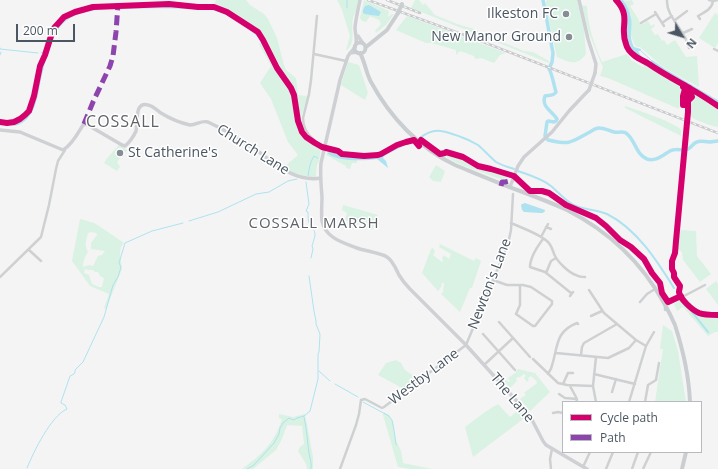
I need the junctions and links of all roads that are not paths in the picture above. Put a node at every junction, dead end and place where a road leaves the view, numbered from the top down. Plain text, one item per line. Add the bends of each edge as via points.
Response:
1 (360, 0) edge
2 (579, 0) edge
3 (667, 0) edge
4 (709, 0) edge
5 (718, 0) edge
6 (713, 1) junction
7 (403, 2) edge
8 (687, 11) dead end
9 (318, 16) dead end
10 (672, 16) junction
11 (700, 19) dead end
12 (675, 20) junction
13 (640, 23) dead end
14 (662, 23) junction
15 (664, 26) dead end
16 (692, 28) dead end
17 (355, 31) junction
18 (683, 33) junction
19 (356, 45) junction
20 (364, 46) junction
21 (689, 48) dead end
22 (350, 53) junction
23 (358, 53) junction
24 (314, 54) junction
25 (346, 61) junction
26 (364, 62) junction
27 (0, 130) edge
28 (314, 134) dead end
29 (64, 150) junction
30 (321, 178) junction
31 (510, 187) junction
32 (512, 196) dead end
33 (511, 223) junction
34 (551, 229) dead end
35 (542, 238) junction
36 (29, 250) junction
37 (556, 258) junction
38 (41, 261) dead end
39 (546, 273) junction
40 (0, 276) edge
41 (585, 277) dead end
42 (493, 280) junction
43 (520, 285) junction
44 (705, 285) dead end
45 (589, 290) dead end
46 (655, 290) junction
47 (572, 294) dead end
48 (640, 302) dead end
49 (665, 308) junction
50 (602, 311) junction
51 (591, 316) dead end
52 (499, 322) dead end
53 (578, 324) dead end
54 (618, 324) junction
55 (654, 332) dead end
56 (483, 334) dead end
57 (513, 338) junction
58 (636, 340) junction
59 (466, 345) junction
60 (646, 346) junction
61 (498, 351) junction
62 (556, 352) junction
63 (581, 355) junction
64 (596, 357) junction
65 (484, 365) junction
66 (658, 365) dead end
67 (515, 370) dead end
68 (573, 373) dead end
69 (548, 374) junction
70 (594, 374) junction
71 (616, 379) junction
72 (562, 384) junction
73 (634, 384) junction
74 (570, 386) junction
75 (593, 386) junction
76 (612, 392) dead end
77 (559, 394) dead end
78 (577, 401) edge
79 (596, 401) edge
80 (629, 401) edge
81 (645, 401) edge
82 (690, 401) edge
83 (553, 413) dead end
84 (562, 413) edge
85 (554, 450) junction
86 (590, 453) edge
87 (613, 453) edge
88 (638, 453) edge
89 (650, 453) edge
90 (686, 453) edge
91 (585, 468) edge
92 (340, 469) edge
93 (551, 469) edge
94 (606, 469) edge
95 (632, 469) edge
96 (643, 469) edge
97 (682, 469) edge

1 - 17 street
2 - 31 street, bridge via 596,64 595,73 585,94 555,129 520,163
3 - 10 street via 667,7
4 - 6 street
5 - 6 street
6 - 11 street via 711,8 698,16
7 - 20 main road, bridge via 387,30
8 - 12 street
9 - 24 street
10 - 12 street
10 - 14 street
12 - 18 street
13 - 14 street via 655,13
14 - 15 street
16 - 18 street
17 - 19 street
17 - 20 street
18 - 21 street
19 - 20 main road via 358,42
19 - 22 street, The Lane
19 - 23 main road
20 - 23 main road
20 - 26 main road
22 - 23 street
22 - 25 street, The Lane
23 - 26 main road
24 - 25 street
24 - 28 street via 303,118 307,133 312,138
25 - 30 street, The Lane via 325,142
26 - 31 main road via 366,71 382,99 402,125 421,143 449,162
27 - 29 street via 20,132
29 - 30 street, Church Lane via 84,124 125,146 135,134 138,108 146,104 190,125 208,122 251,146 288,172 310,180
29 - 36 street via 58,161 43,234
30 - 59 street, The Lane via 322,222 328,234 346,244 387,257 408,287
31 - 46 main road via 554,204 604,234 628,255
32 - 33 street, Newton's Lane
33 - 35 street
33 - 42 street, Newton's Lane via 508,244
34 - 35 street via 547,225
35 - 37 street via 549,244
35 - 39 street via 530,265
36 - 38 street
36 - 40 street
37 - 39 street via 551,261
37 - 41 street via 573,274
39 - 47 street
42 - 43 street via 508,286
42 - 59 street, Newton's Lane
43 - 43 street via 533,288 552,302 535,326 516,314 520,305
44 - 49 street
45 - 50 street
46 - 48 street
46 - 49 main road
49 - 82 main road via 675,329 684,360
50 - 51 street
50 - 54 street
52 - 57 street
53 - 62 street via 569,326 562,333
54 - 58 street
54 - 63 street via 584,343
55 - 60 street
56 - 61 street
57 - 61 street
57 - 69 street
58 - 60 street
58 - 64 street via 629,348 611,357
59 - 65 street, The Lane
59 - 92 street, Westby Lane via 384,407 365,399 361,400 356,425
60 - 73 street
61 - 65 street
61 - 67 street
62 - 63 street
62 - 69 street
63 - 64 street
64 - 70 street
65 - 85 street, The Lane via 524,408 544,443
66 - 81 street via 656,380 648,385
68 - 72 street via 568,373
69 - 72 street
70 - 71 street
70 - 75 street
71 - 73 street
71 - 76 street
72 - 74 street
73 - 80 street
74 - 75 street
74 - 78 street
75 - 79 street
77 - 78 street
83 - 84 street
85 - 91 street, The Lane
85 - 93 street via 550,459
86 - 91 street
87 - 94 street
88 - 95 street
89 - 96 street
90 - 97 main road

